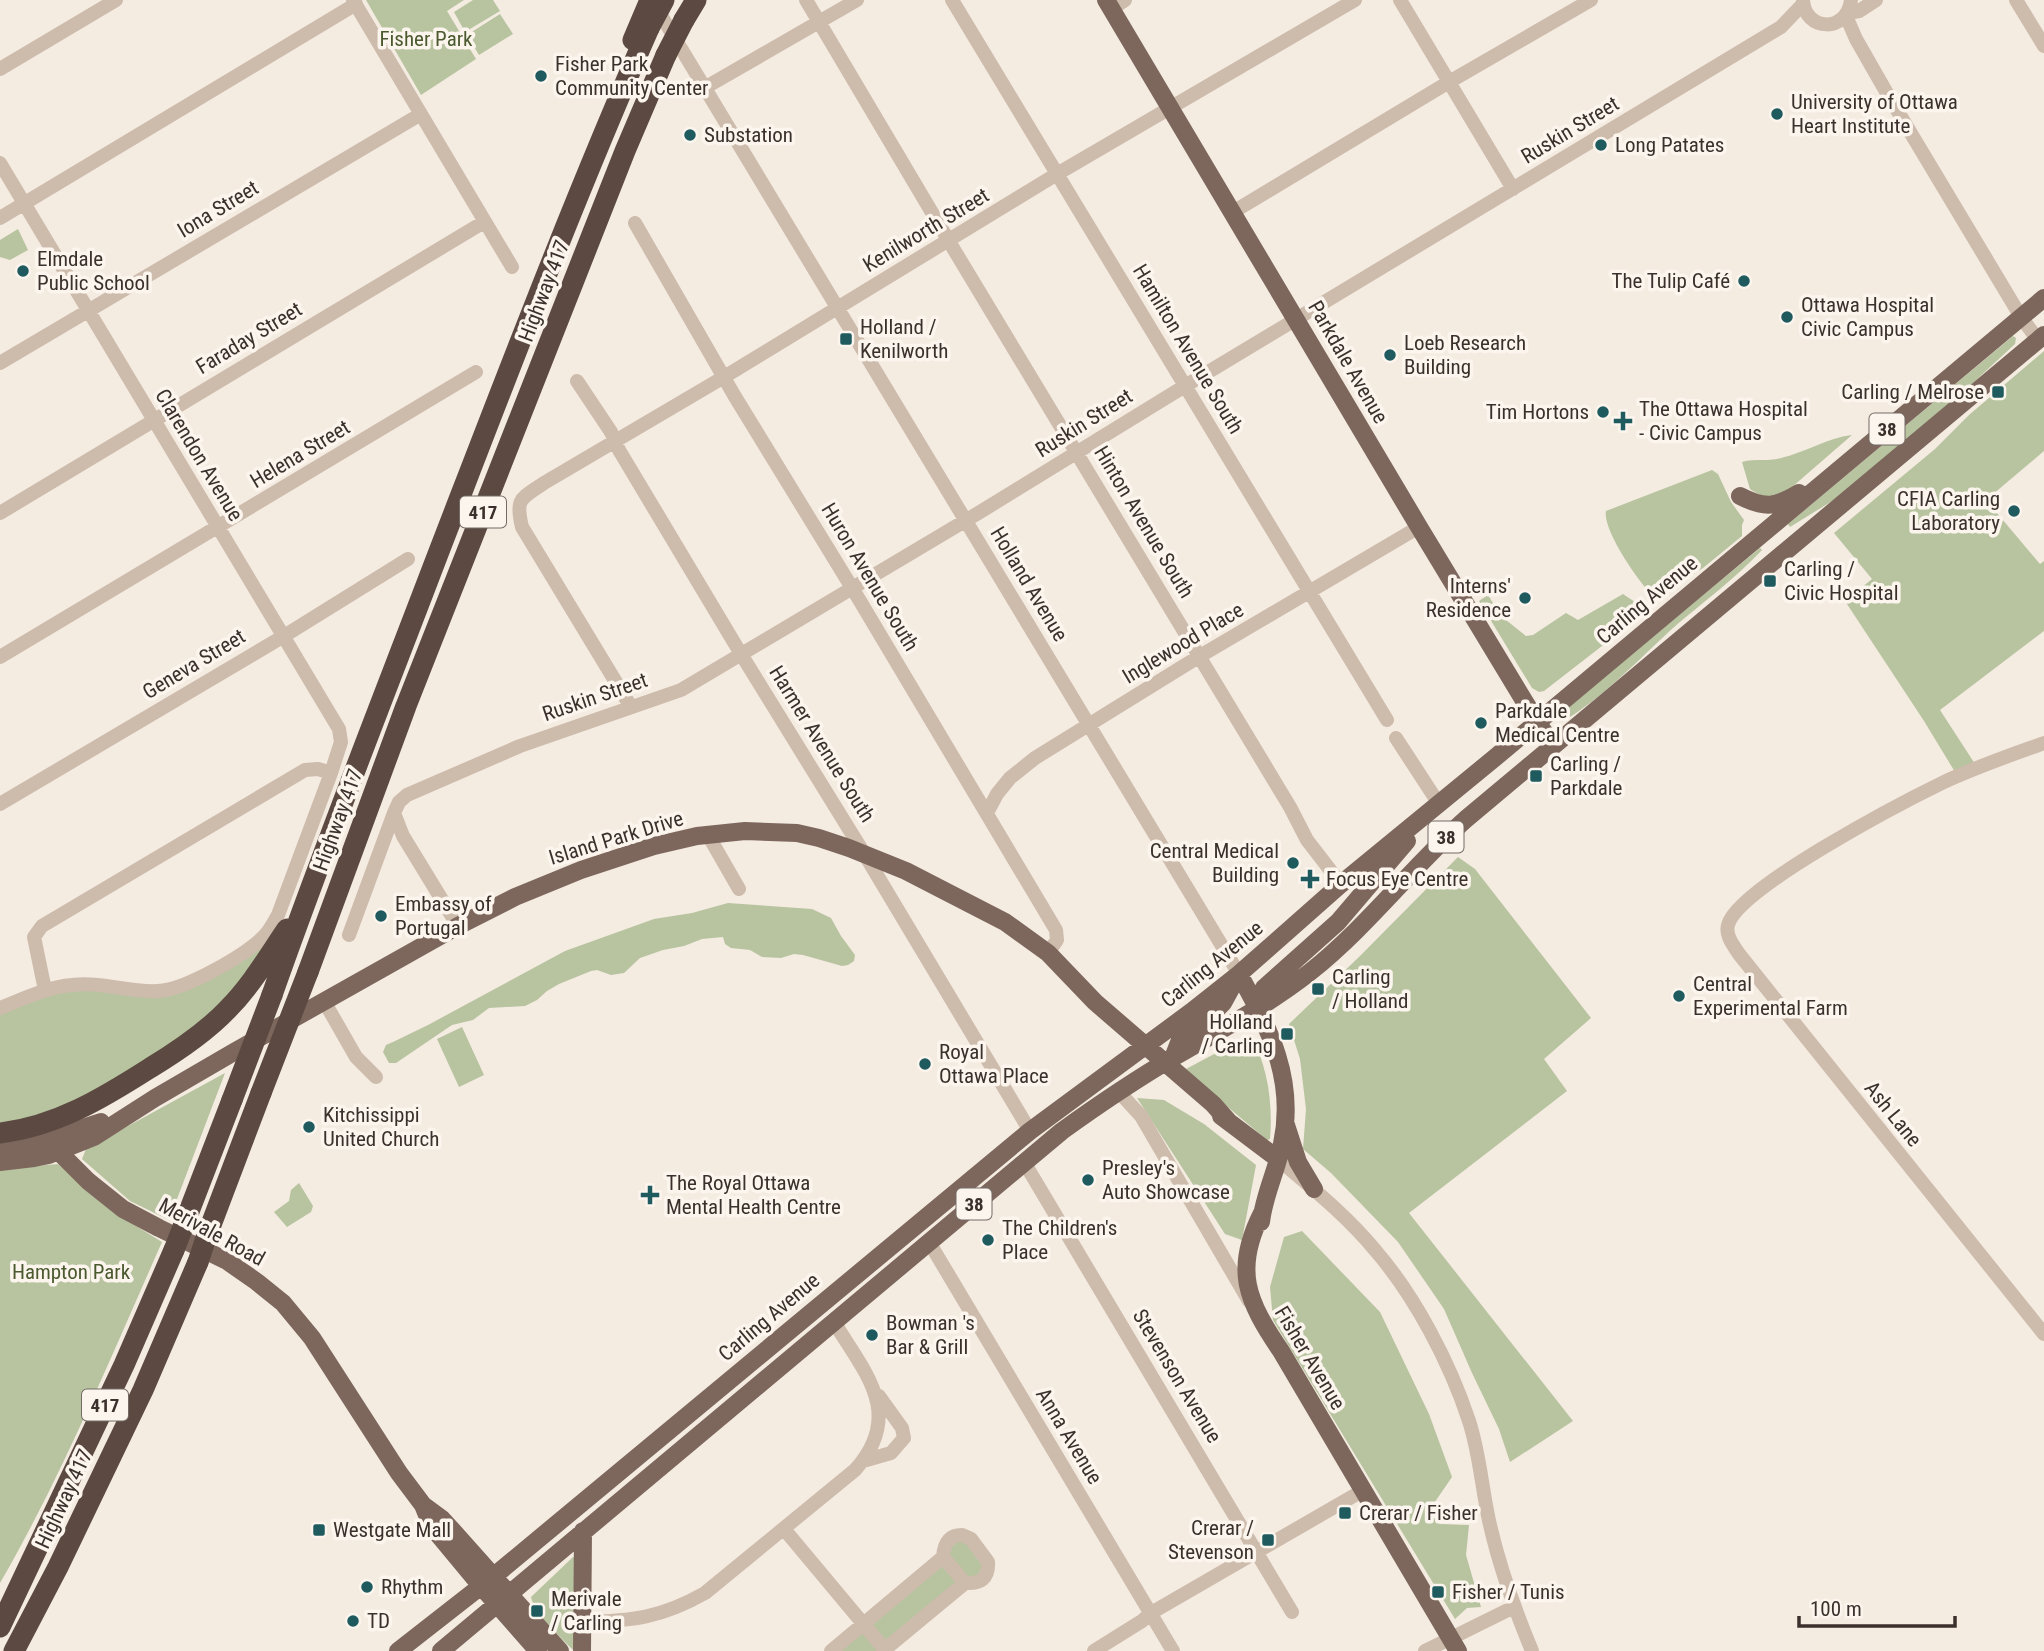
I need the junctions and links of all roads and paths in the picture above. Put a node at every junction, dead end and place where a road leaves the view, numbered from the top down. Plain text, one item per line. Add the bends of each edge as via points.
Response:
1 (116, 0) edge
2 (651, 0) edge
3 (664, 0) edge
4 (696, 0) edge
5 (806, 0) edge
6 (857, 0) edge
7 (952, 0) edge
8 (1355, 0) edge
9 (1400, 0) edge
10 (1591, 0) edge
11 (1876, 0) edge
12 (2016, 0) edge
13 (355, 2) edge
14 (1803, 2) edge
15 (1114, 3) edge
16 (1848, 10) edge
17 (820, 23) junction
18 (1821, 23) junction
19 (644, 26) junction
20 (1781, 27) junction
21 (1856, 39) junction
22 (2044, 47) edge
23 (0, 69) edge
24 (1449, 82) junction
25 (706, 88) junction
26 (1170, 109) junction
27 (421, 114) junction
28 (0, 163) edge
29 (1057, 174) junction
30 (1513, 188) junction
31 (24, 204) junction
32 (1233, 212) junction
33 (0, 218) edge
34 (484, 222) junction
35 (635, 223) dead end
36 (949, 241) junction
37 (512, 267) dead end
38 (2044, 298) edge
39 (838, 308) junction
40 (88, 310) junction
41 (2021, 317) junction
42 (1296, 320) junction
43 (2041, 338) edge
44 (0, 363) edge
45 (476, 372) dead end
46 (724, 377) junction
47 (577, 381) dead end
48 (1185, 386) junction
49 (154, 419) junction
50 (616, 441) junction
51 (1077, 452) junction
52 (1841, 467) junction
53 (1740, 496) dead end
54 (0, 513) edge
55 (965, 521) junction
56 (218, 527) junction
57 (1419, 527) junction
58 (408, 559) dead end
59 (853, 588) junction
60 (1309, 592) junction
61 (284, 636) junction
62 (741, 654) junction
63 (1200, 656) junction
64 (0, 657) edge
65 (631, 707) junction
66 (1387, 720) dead end
67 (1537, 722) junction
68 (1088, 725) junction
69 (1396, 738) dead end
70 (2044, 743) edge
71 (1553, 745) junction
72 (331, 773) junction
73 (0, 804) edge
74 (1439, 804) junction
75 (394, 813) junction
76 (986, 813) junction
77 (708, 835) junction
78 (866, 855) junction
79 (1341, 884) junction
80 (738, 889) dead end
81 (306, 897) junction
82 (458, 926) junction
83 (349, 935) dead end
84 (1048, 953) junction
85 (1239, 974) junction
86 (45, 990) junction
87 (324, 1001) junction
88 (0, 1008) edge
89 (1258, 1009) junction
90 (1140, 1049) junction
91 (1165, 1063) junction
92 (376, 1077) dead end
93 (1119, 1092) junction
94 (155, 1098) junction
95 (1285, 1122) junction
96 (1030, 1131) junction
97 (0, 1133) edge
98 (32, 1143) junction
99 (0, 1147) edge
100 (59, 1152) junction
101 (1278, 1159) junction
102 (0, 1162) edge
103 (1024, 1162) junction
104 (1314, 1189) junction
105 (932, 1212) junction
106 (1262, 1213) junction
107 (946, 1228) junction
108 (929, 1242) junction
109 (1259, 1320) junction
110 (834, 1322) junction
111 (2044, 1334) edge
112 (1281, 1351) junction
113 (874, 1389) junction
114 (863, 1461) junction
115 (1362, 1491) junction
116 (784, 1529) junction
117 (583, 1531) junction
118 (1257, 1551) junction
119 (32, 1558) junction
120 (943, 1558) junction
121 (487, 1581) junction
122 (965, 1583) junction
123 (502, 1599) junction
124 (0, 1604) edge
125 (1514, 1607) junction
126 (1292, 1612) dead end
127 (1151, 1613) junction
128 (582, 1622) junction
129 (863, 1624) junction
130 (0, 1627) edge
131 (1455, 1645) edge
132 (884, 1650) edge
133 (14, 1651) edge
134 (398, 1651) edge
135 (441, 1651) edge
136 (538, 1651) edge
137 (560, 1651) edge
138 (582, 1651) edge
139 (831, 1651) edge
140 (1094, 1651) edge
141 (1173, 1651) edge
142 (1424, 1651) edge
143 (1532, 1651) edge

1 - 23 street
2 - 19 highway
2 - 25 street, Holland Avenue
3 - 19 highway, 417, bridge
4 - 133 highway, Highway 417 / 417, bridge via 629,139 406,706 198,1262 137,1402
5 - 17 street, Hinton Avenue South
6 - 17 street
7 - 29 street, Hamilton Avenue South
8 - 26 street, Kenilworth Street
9 - 24 street
10 - 24 street
11 - 16 street, Ruskin Street via 1859,12
12 - 22 street
13 - 27 street
13 - 31 street
14 - 18 street via 1807,14
14 - 20 street, Ruskin Street
15 - 26 main road, Parkdale Avenue
16 - 18 street, Ruskin Street via 1841,20
16 - 21 street
17 - 25 street
17 - 36 street, Hinton Avenue South
18 - 20 street, Ruskin Street
18 - 21 street
19 - 81 highway, 417
20 - 30 street, Ruskin Street
21 - 41 street
24 - 30 street
24 - 32 street
25 - 39 street, Holland Avenue
26 - 29 street, Kenilworth Street
26 - 32 main road, Parkdale Avenue
27 - 34 street
27 - 40 street, Iona Street
28 - 31 street, Clarendon Avenue
29 - 36 street, Kenilworth Street
29 - 48 street, Hamilton Avenue South
30 - 42 street, Ruskin Street
31 - 33 street
31 - 40 street, Clarendon Avenue
32 - 42 main road, Parkdale Avenue
34 - 37 street
34 - 49 street, Faraday Street
35 - 46 street, Huron Avenue South
36 - 39 street, Kenilworth Street
36 - 51 street, Hinton Avenue South
38 - 41 main road, Carling Avenue / 38
39 - 46 street, Kenilworth Street
39 - 55 street, Holland Avenue
40 - 44 street, Iona Street
40 - 49 street, Clarendon Avenue
41 - 43 street
41 - 52 main road, Carling Avenue / 38
42 - 48 street, Ruskin Street
42 - 57 main road, Parkdale Avenue
43 - 71 main road, 38
45 - 56 street, Helena Street
46 - 50 street, Kenilworth Street
46 - 59 street, Huron Avenue South
47 - 50 street, Harmer Avenue South
48 - 51 street, Ruskin Street
48 - 60 street, Hamilton Avenue South
49 - 54 street, Faraday Street
49 - 56 street, Clarendon Avenue
50 - 62 street, Harmer Avenue South
50 - 65 street, Kenilworth Street via 544,483 518,506 522,527
51 - 55 street, Ruskin Street
51 - 63 street, Hinton Avenue South
52 - 53 main road via 1780,503 1761,504
52 - 67 main road, Carling Avenue / 38
55 - 59 street, Ruskin Street
55 - 68 street, Holland Avenue
56 - 61 street, Clarendon Avenue
56 - 64 street, Helena Street
57 - 60 street, Inglewood Place
57 - 67 main road, Parkdale Avenue
58 - 61 street, Geneva Street
59 - 62 street, Ruskin Street
59 - 76 street, Huron Avenue South
60 - 63 street, Inglewood Place
60 - 66 street, Hamilton Avenue South
61 - 72 street, Clarendon Avenue via 341,733
61 - 73 street, Geneva Street
62 - 65 street, Ruskin Street via 681,690
62 - 78 street, Harmer Avenue South
63 - 68 street, Inglewood Place
63 - 79 street, Hinton Avenue South via 1304,836
65 - 75 street, Ruskin Street via 520,746 407,794
67 - 71 main road, Parkdale Avenue
67 - 74 main road, Carling Avenue / 38
68 - 76 street, Inglewood Place via 1010,778
68 - 85 street, Holland Avenue
69 - 74 street
70 - 111 street, Ash Lane via 1947,781 1850,831 1772,881 1732,914 1727,930 1739,954
71 - 89 main road, 38 via 1448,836 1333,953
72 - 86 street via 305,770 42,926 34,937
72 - 86 street, Clarendon Avenue via 278,915 257,942 195,980 169,990 149,992 102,984
74 - 79 main road, Carling Avenue / 38
74 - 89 main road via 1338,922 1264,988
75 - 82 street via 403,836
75 - 83 street, Ruskin Street
76 - 84 street, Huron Avenue South via 1058,933
77 - 78 main road, Island Park Drive via 797,833
77 - 80 street
77 - 82 main road, Island Park Drive via 581,870
78 - 84 main road, Island Park Drive via 992,914
78 - 96 street, Harmer Avenue South
79 - 85 main road, Carling Avenue / 38
81 - 97 highway via 248,986 198,1036 90,1105 38,1126
81 - 119 highway, 417, bridge via 174,1250
82 - 87 main road, Island Park Drive
84 - 90 main road, Island Park Drive via 1095,1002 1105,1020
85 - 89 main road, Holland Avenue
85 - 90 main road, Carling Avenue / 38
85 - 91 main road via 1223,1003 1180,1040
86 - 88 street, Clarendon Avenue
87 - 92 street via 356,1057
87 - 94 main road, Island Park Drive
89 - 91 main road, 38
89 - 95 main road, Holland Avenue via 1280,1064
90 - 91 main road, Island Park Drive
90 - 96 main road, Carling Avenue / 38
91 - 93 main road, 38
91 - 101 main road, Island Park Drive via 1229,1122
93 - 103 main road, 38
93 - 109 street, Fisher Avenue via 1141,1116
94 - 98 main road, Island Park Drive via 95,1125
94 - 100 main road, Island Park Drive
95 - 101 main road, Holland Avenue
95 - 104 main road via 1298,1162
96 - 105 main road, Carling Avenue / 38
98 - 99 main road, Island Park Drive
98 - 100 main road
100 - 102 main road, Island Park Drive
100 - 121 main road, Merivale Road via 123,1209 227,1261 283,1303 312,1338 399,1473 423,1505 442,1519
101 - 104 street
101 - 106 main road, Holland Avenue
103 - 107 main road, 38
103 - 118 street, Stevenson Avenue
104 - 125 street via 1393,1272 1432,1334 1470,1423 1489,1524
105 - 107 main road
105 - 121 main road, Carling Avenue / 38
106 - 109 main road, Holland Avenue via 1252,1233 1247,1262
106 - 112 main road, Holland Avenue via 1258,1284
107 - 108 main road, 38
108 - 110 main road, 38
108 - 127 street, Anna Avenue
109 - 112 main road, Fisher Avenue
110 - 113 street
110 - 117 main road, 38
112 - 115 main road, Fisher Avenue
113 - 114 street via 878,1430
113 - 114 street via 902,1428 904,1438 891,1453
114 - 116 street
115 - 118 street
115 - 131 main road, Fisher Avenue
116 - 128 street via 716,1585 678,1607 634,1620
116 - 129 street
117 - 123 main road, 38
117 - 128 main road
118 - 126 street, Stevenson Avenue
118 - 127 street
119 - 124 highway
119 - 130 highway, 417
120 - 122 street
120 - 122 street via 951,1538 962,1535 971,1539 989,1569 978,1583
120 - 129 street
121 - 123 main road, Merivale Road
121 - 134 main road, Carling Avenue / 38
122 - 132 street
123 - 135 main road, 38
123 - 136 main road, Merivale Road
123 - 137 main road, Merivale Road
125 - 131 street
125 - 143 street
127 - 140 street
127 - 141 street, Anna Avenue
128 - 138 main road
129 - 132 street
129 - 139 street
131 - 142 street

